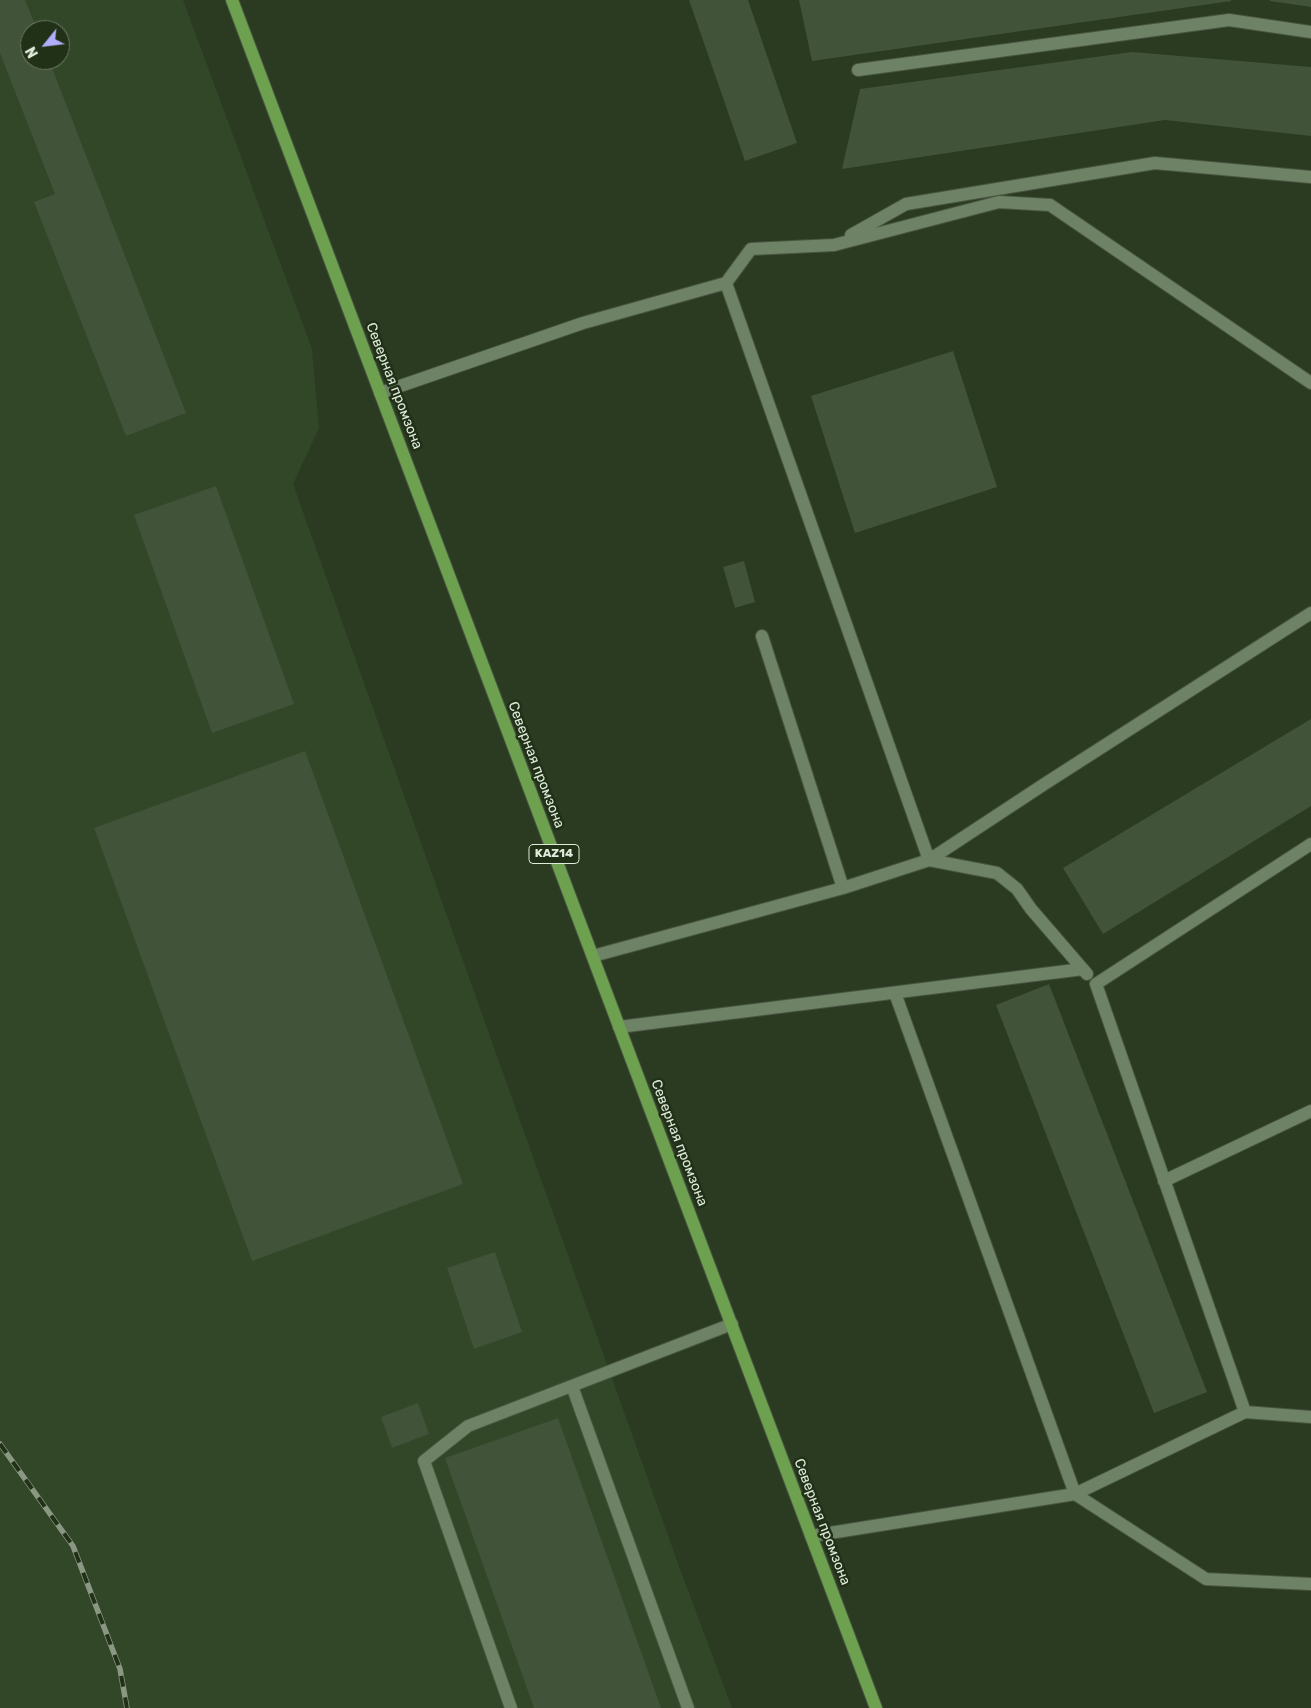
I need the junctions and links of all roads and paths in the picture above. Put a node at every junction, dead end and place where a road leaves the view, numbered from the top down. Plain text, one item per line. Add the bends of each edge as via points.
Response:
1 (232, 0) edge
2 (1311, 32) edge
3 (858, 70) dead end
4 (1311, 177) edge
5 (834, 245) junction
6 (726, 283) junction
7 (1311, 382) edge
8 (380, 393) junction
9 (1311, 613) edge
10 (762, 636) dead end
11 (1311, 844) edge
12 (929, 860) junction
13 (843, 888) junction
14 (593, 956) junction
15 (1083, 969) junction
16 (1096, 984) junction
17 (895, 993) junction
18 (619, 1027) junction
19 (1311, 1111) edge
20 (1164, 1181) junction
21 (732, 1324) junction
22 (572, 1386) junction
23 (1245, 1412) junction
24 (1311, 1417) edge
25 (1075, 1494) junction
26 (812, 1536) junction
27 (1311, 1584) edge
28 (511, 1708) edge
29 (688, 1708) edge
30 (876, 1708) edge

1 - 8 main road, Северная промзона / KAZ14
2 - 3 lane via 1229,20
4 - 5 lane via 1155,163 906,204
5 - 6 lane via 751,249
5 - 7 lane via 998,202 1050,205
6 - 8 lane via 583,323
6 - 12 lane
8 - 14 main road, Северная промзона / KAZ14
9 - 12 lane
10 - 13 lane
11 - 16 lane
12 - 13 lane
12 - 15 lane via 998,873 1017,889
13 - 14 lane
14 - 18 main road, Северная промзона / KAZ14
15 - 16 lane
15 - 17 lane
16 - 20 lane
17 - 18 lane
17 - 25 lane
18 - 21 main road, Северная промзона / KAZ14
19 - 20 lane
20 - 23 lane
21 - 22 lane
21 - 26 main road, Северная промзона / KAZ14
22 - 28 lane via 468,1426 424,1461
22 - 29 lane
23 - 24 lane
23 - 25 lane
25 - 26 lane
25 - 27 lane via 1206,1579
26 - 30 main road, Северная промзона / KAZ14

